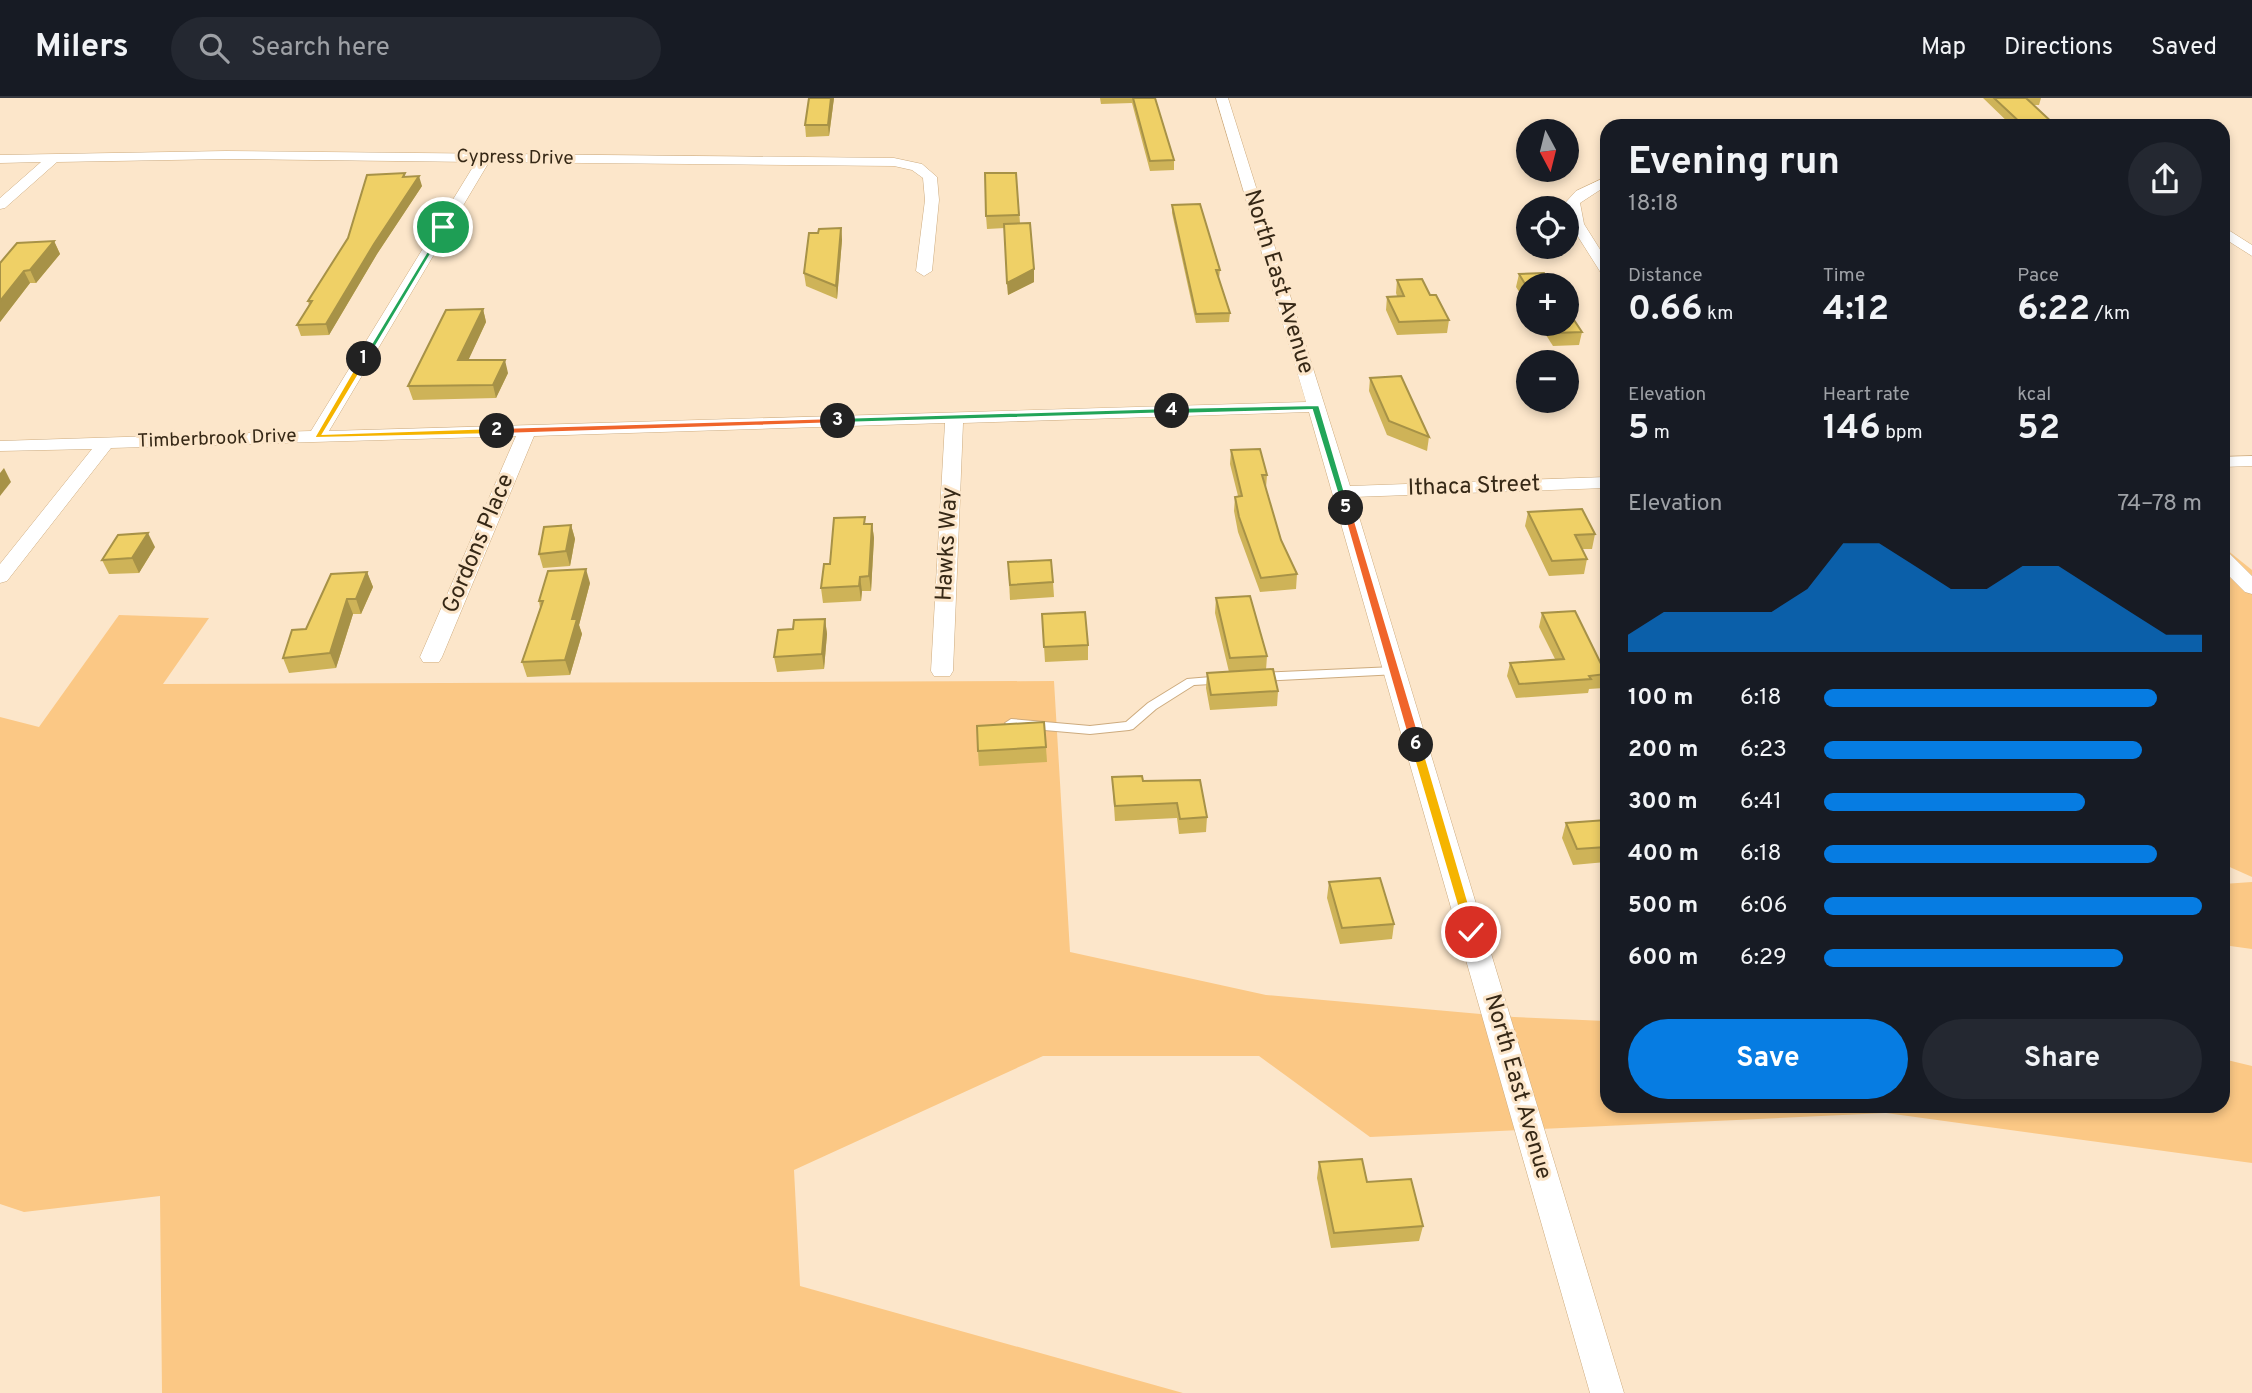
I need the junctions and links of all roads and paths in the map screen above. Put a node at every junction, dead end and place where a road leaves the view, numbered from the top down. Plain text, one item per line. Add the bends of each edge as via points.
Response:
1 (1222, 98) edge
2 (55, 157) junction
3 (485, 158) junction
4 (0, 159) edge
5 (1600, 184) edge
6 (0, 205) edge
7 (2230, 236) edge
8 (2252, 252) edge
9 (1600, 260) edge
10 (924, 271) dead end
11 (1316, 407) junction
12 (954, 417) junction
13 (527, 430) junction
14 (317, 436) junction
15 (106, 443) junction
16 (0, 446) edge
17 (2252, 461) edge
18 (2230, 462) edge
19 (1600, 482) edge
20 (1342, 492) junction
21 (2230, 565) edge
22 (0, 577) edge
23 (2252, 588) edge
24 (431, 657) dead end
25 (942, 671) dead end
26 (1394, 671) junction
27 (1246, 678) edge
28 (1232, 679) edge
29 (1011, 723) edge
30 (1607, 1393) edge

1 - 11 street, North East Avenue
2 - 3 street, Cypress Drive
2 - 4 street, Cypress Drive
2 - 6 street
3 - 10 street, Cypress Drive via 905,163 924,172 932,185
3 - 14 street
5 - 9 street via 1573,202 1577,224
7 - 8 street
11 - 12 street, Timberbrook Drive
11 - 20 street, North East Avenue
12 - 13 street, Timberbrook Drive
12 - 25 street, Hawks Way
13 - 14 street, Timberbrook Drive
13 - 24 street, Gordons Place
14 - 15 street, Timberbrook Drive
15 - 16 street, Timberbrook Drive
15 - 22 street
17 - 18 street
19 - 20 street, Ithaca Street
20 - 26 street, North East Avenue
21 - 23 street
26 - 27 lane
26 - 30 street, North East Avenue
28 - 29 lane via 1191,682 1129,726 1090,730

